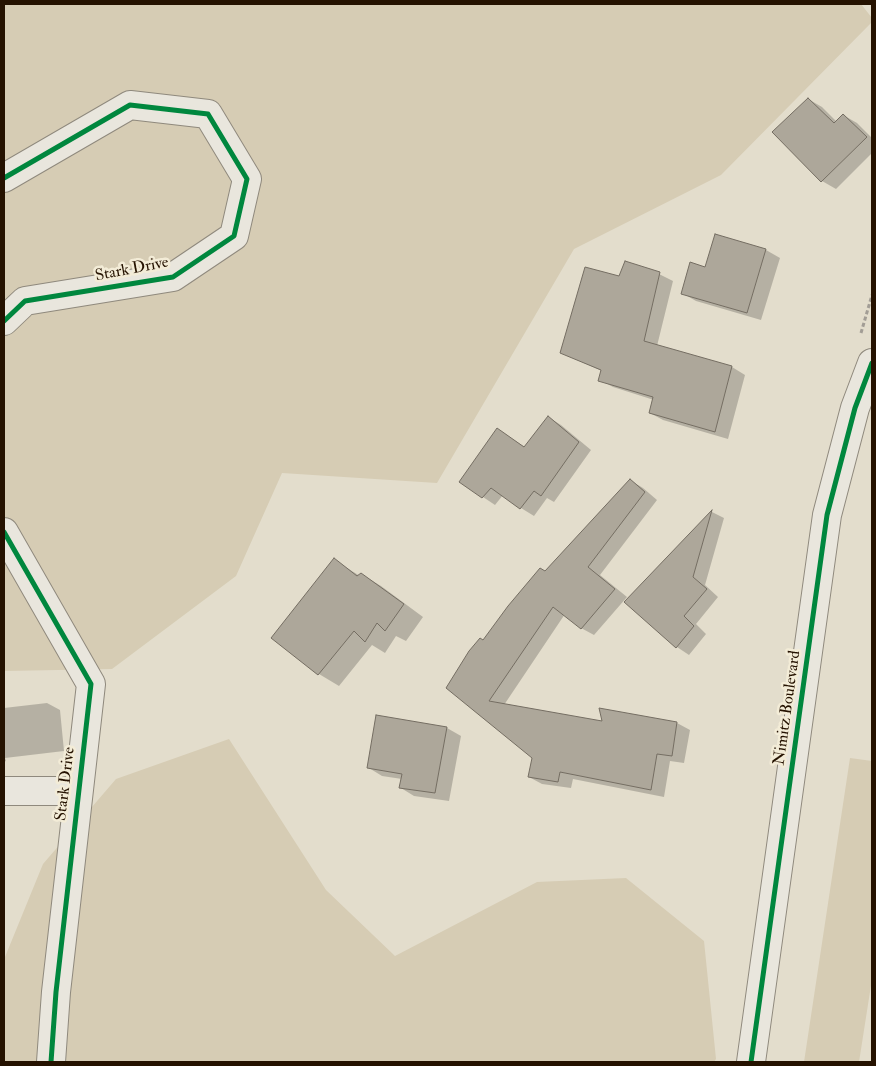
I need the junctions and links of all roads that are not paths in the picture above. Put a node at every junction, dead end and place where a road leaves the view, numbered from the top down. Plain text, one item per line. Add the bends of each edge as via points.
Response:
1 (4, 178) edge
2 (4, 321) edge
3 (872, 363) edge
4 (4, 532) edge
5 (4, 791) edge
6 (78, 791) junction
7 (51, 1062) edge
8 (752, 1062) edge

1 - 2 street, Stark Drive via 130,105 208,114 247,179 234,236 173,277 25,301
3 - 8 street, Nimitz Boulevard via 855,408 827,515
4 - 6 street, Stark Drive via 90,684
5 - 6 street
6 - 7 street, Stark Drive

